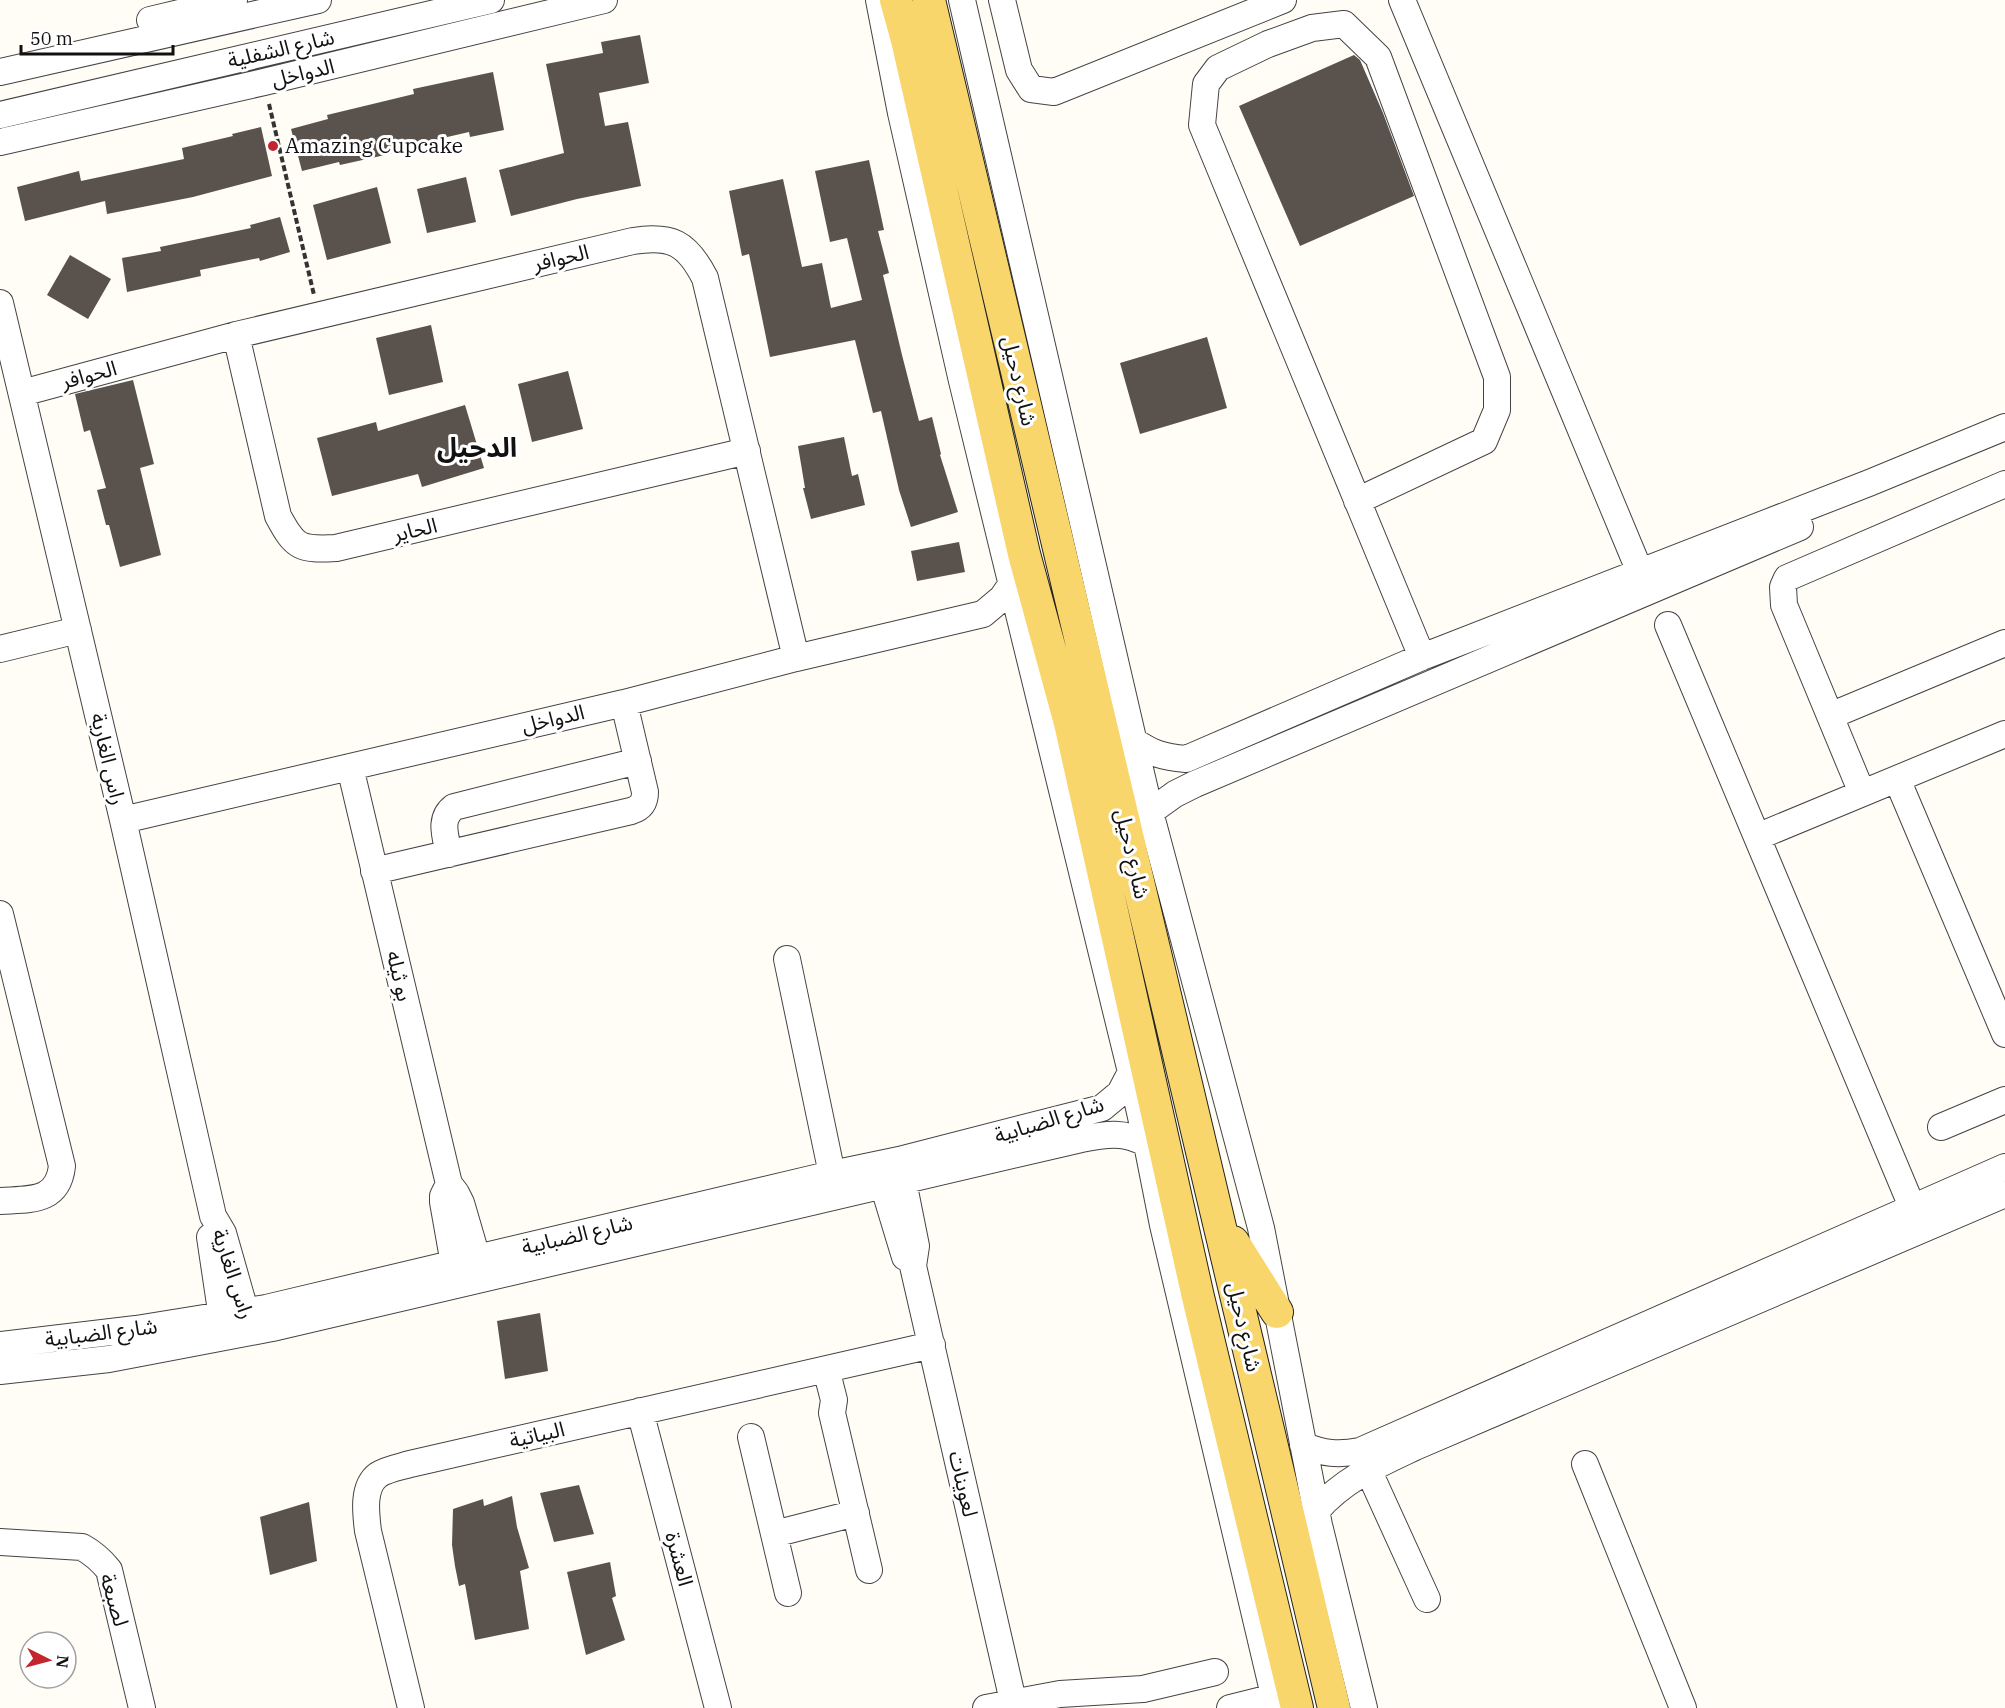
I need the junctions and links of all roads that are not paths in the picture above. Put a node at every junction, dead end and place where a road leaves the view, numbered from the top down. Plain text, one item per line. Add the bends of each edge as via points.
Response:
1 (234, 0) edge
2 (318, 0) edge
3 (491, 0) edge
4 (604, 0) edge
5 (929, 0) edge
6 (962, 0) edge
7 (1002, 0) edge
8 (1283, 0) edge
9 (1402, 0) edge
10 (886, 3) edge
11 (907, 40) junction
12 (39, 63) junction
13 (0, 72) edge
14 (901, 113) junction
15 (0, 115) edge
16 (0, 142) edge
17 (950, 229) junction
18 (0, 303) edge
19 (236, 335) junction
20 (962, 381) junction
21 (22, 393) junction
22 (2005, 427) edge
23 (2005, 441) edge
24 (747, 451) junction
25 (2005, 484) edge
26 (1357, 501) junction
27 (1024, 554) junction
28 (1640, 572) junction
29 (1011, 585) junction
30 (983, 614) junction
31 (1668, 625) dead end
32 (78, 630) junction
33 (1023, 638) junction
34 (2005, 643) edge
35 (0, 649) edge
36 (1422, 657) junction
37 (796, 658) junction
38 (1032, 668) junction
39 (624, 703) junction
40 (1830, 716) junction
41 (1070, 723) junction
42 (2005, 734) edge
43 (1134, 741) junction
44 (1186, 759) junction
45 (638, 761) junction
46 (350, 767) junction
47 (1897, 779) junction
48 (1195, 784) junction
49 (1862, 793) junction
50 (1150, 812) junction
51 (123, 820) junction
52 (1757, 837) junction
53 (449, 854) junction
54 (374, 872) junction
55 (0, 914) edge
56 (787, 959) dead end
57 (2005, 1034) edge
58 (1131, 1072) junction
59 (2005, 1100) edge
60 (1941, 1127) dead end
61 (1147, 1144) junction
62 (2005, 1167) edge
63 (891, 1173) junction
64 (832, 1174) junction
65 (2005, 1194) edge
66 (0, 1202) edge
67 (1916, 1218) junction
68 (1219, 1219) junction
69 (1163, 1225) junction
70 (1190, 1263) junction
71 (468, 1272) junction
72 (1277, 1312) junction
73 (236, 1324) junction
74 (0, 1345) edge
75 (932, 1345) junction
76 (0, 1371) edge
77 (821, 1371) junction
78 (640, 1411) junction
79 (751, 1437) dead end
80 (1303, 1445) junction
81 (1364, 1460) junction
82 (1585, 1464) dead end
83 (1317, 1510) junction
84 (856, 1513) junction
85 (774, 1534) junction
86 (0, 1542) edge
87 (868, 1570) dead end
88 (788, 1593) dead end
89 (1427, 1599) dead end
90 (1215, 1672) dead end
91 (1013, 1701) junction
92 (1282, 1704) edge
93 (142, 1708) edge
94 (411, 1708) edge
95 (718, 1708) edge
96 (986, 1708) edge
97 (1230, 1708) edge
98 (1334, 1708) edge
99 (1364, 1708) edge
100 (1683, 1708) edge

1 - 12 street, شارع الشفلية via 72,39 53,49
2 - 12 street, شارع الشفلية
3 - 15 street, شارع الشفلية
4 - 16 street, الدواخل
5 - 68 main road, شارع دحيل
6 - 43 street, شارع دحيل
7 - 8 street via 1019,70 1031,89 1054,92
9 - 28 street
10 - 11 main road, شارع دحيل
10 - 14 street, شارع دحيل
11 - 14 main road
11 - 17 main road, شارع دحيل
12 - 13 street, شارع الشفلية
14 - 20 street, شارع دحيل
17 - 20 main road
17 - 27 main road, شارع دحيل
18 - 21 street, راس الغارية
19 - 21 street, الحوافر
19 - 24 street, الحوافر via 655,238 676,243 694,257 705,278
19 - 24 street, الحاير via 278,516 293,541 303,547 336,548
20 - 29 street, شارع دحيل
21 - 32 street, راس الغارية
22 - 28 street
23 - 48 street
24 - 37 street, الحوافر
25 - 40 street via 1787,578 1783,587 1784,606
26 - 26 street via 1202,125 1206,84 1218,68 1312,28 1344,24 1378,57 1497,377 1497,410 1484,441
26 - 36 street
27 - 29 main road
27 - 41 main road, شارع دحيل
28 - 36 street
29 - 30 street, الدواخل
29 - 33 street, شارع دحيل
30 - 33 street via 1010,625
30 - 37 street, الدواخل
31 - 52 street
32 - 35 street
32 - 51 street, راس الغارية
33 - 38 street, شارع دحيل
34 - 40 street
36 - 44 street
37 - 39 street, الدواخل
38 - 41 main road
38 - 58 street, شارع دحيل
39 - 45 street
39 - 46 street, الدواخل
40 - 49 street
41 - 70 main road, شارع دحيل
42 - 47 street
43 - 44 street via 1151,753
43 - 50 street, شارع دحيل
44 - 48 street
45 - 53 street via 454,807 444,821
45 - 53 street via 645,797 636,810
46 - 51 street, الدواخل
46 - 54 street, بو ثيله
47 - 49 street
47 - 57 street
48 - 50 street
49 - 52 street
50 - 72 street, شارع دحيل via 1251,1187
51 - 73 street, راس الغارية via 213,1216 210,1236
52 - 67 street
53 - 54 street
54 - 71 street, بو ثيله via 448,1184 459,1198
55 - 66 street via 62,1166 59,1181 49,1193
56 - 64 street
58 - 61 street, شارع دحيل
58 - 63 street, شارع الضبابية via 1120,1093 1102,1108
59 - 60 street
61 - 63 street, شارع الضبابية via 1127,1135 1105,1134
61 - 69 street, شارع دحيل
62 - 67 street
63 - 64 street, شارع الضبابية
63 - 71 street, شارع الضبابية
63 - 75 street, لعوينات via 902,1250 913,1266
64 - 71 street, شارع الضبابية
65 - 67 street
67 - 81 street
68 - 72 main road
68 - 98 main road, شارع دحيل
69 - 70 main road
69 - 92 street, شارع دحيل
70 - 92 main road, شارع دحيل
71 - 73 street, شارع الضبابية
72 - 80 street, شارع دحيل
73 - 74 street, شارع الضبابية via 136,1329
73 - 76 street, شارع الضبابية via 109,1359
75 - 77 street, البياتية
75 - 91 street, لعوينات
77 - 78 street, البياتية
77 - 84 street via 823,1403 832,1413
78 - 94 street, البياتية via 410,1464 378,1476 371,1483 367,1494 368,1531
78 - 95 street, العشرة
79 - 85 street
80 - 81 street
80 - 83 street, شارع دحيل
81 - 83 street
81 - 89 street
82 - 100 street
83 - 99 street, شارع دحيل
84 - 85 street
84 - 87 street
85 - 88 street
86 - 93 street, لصبعة via 82,1547 94,1553 109,1570
90 - 91 street via 1143,1689
91 - 96 street
92 - 97 street

